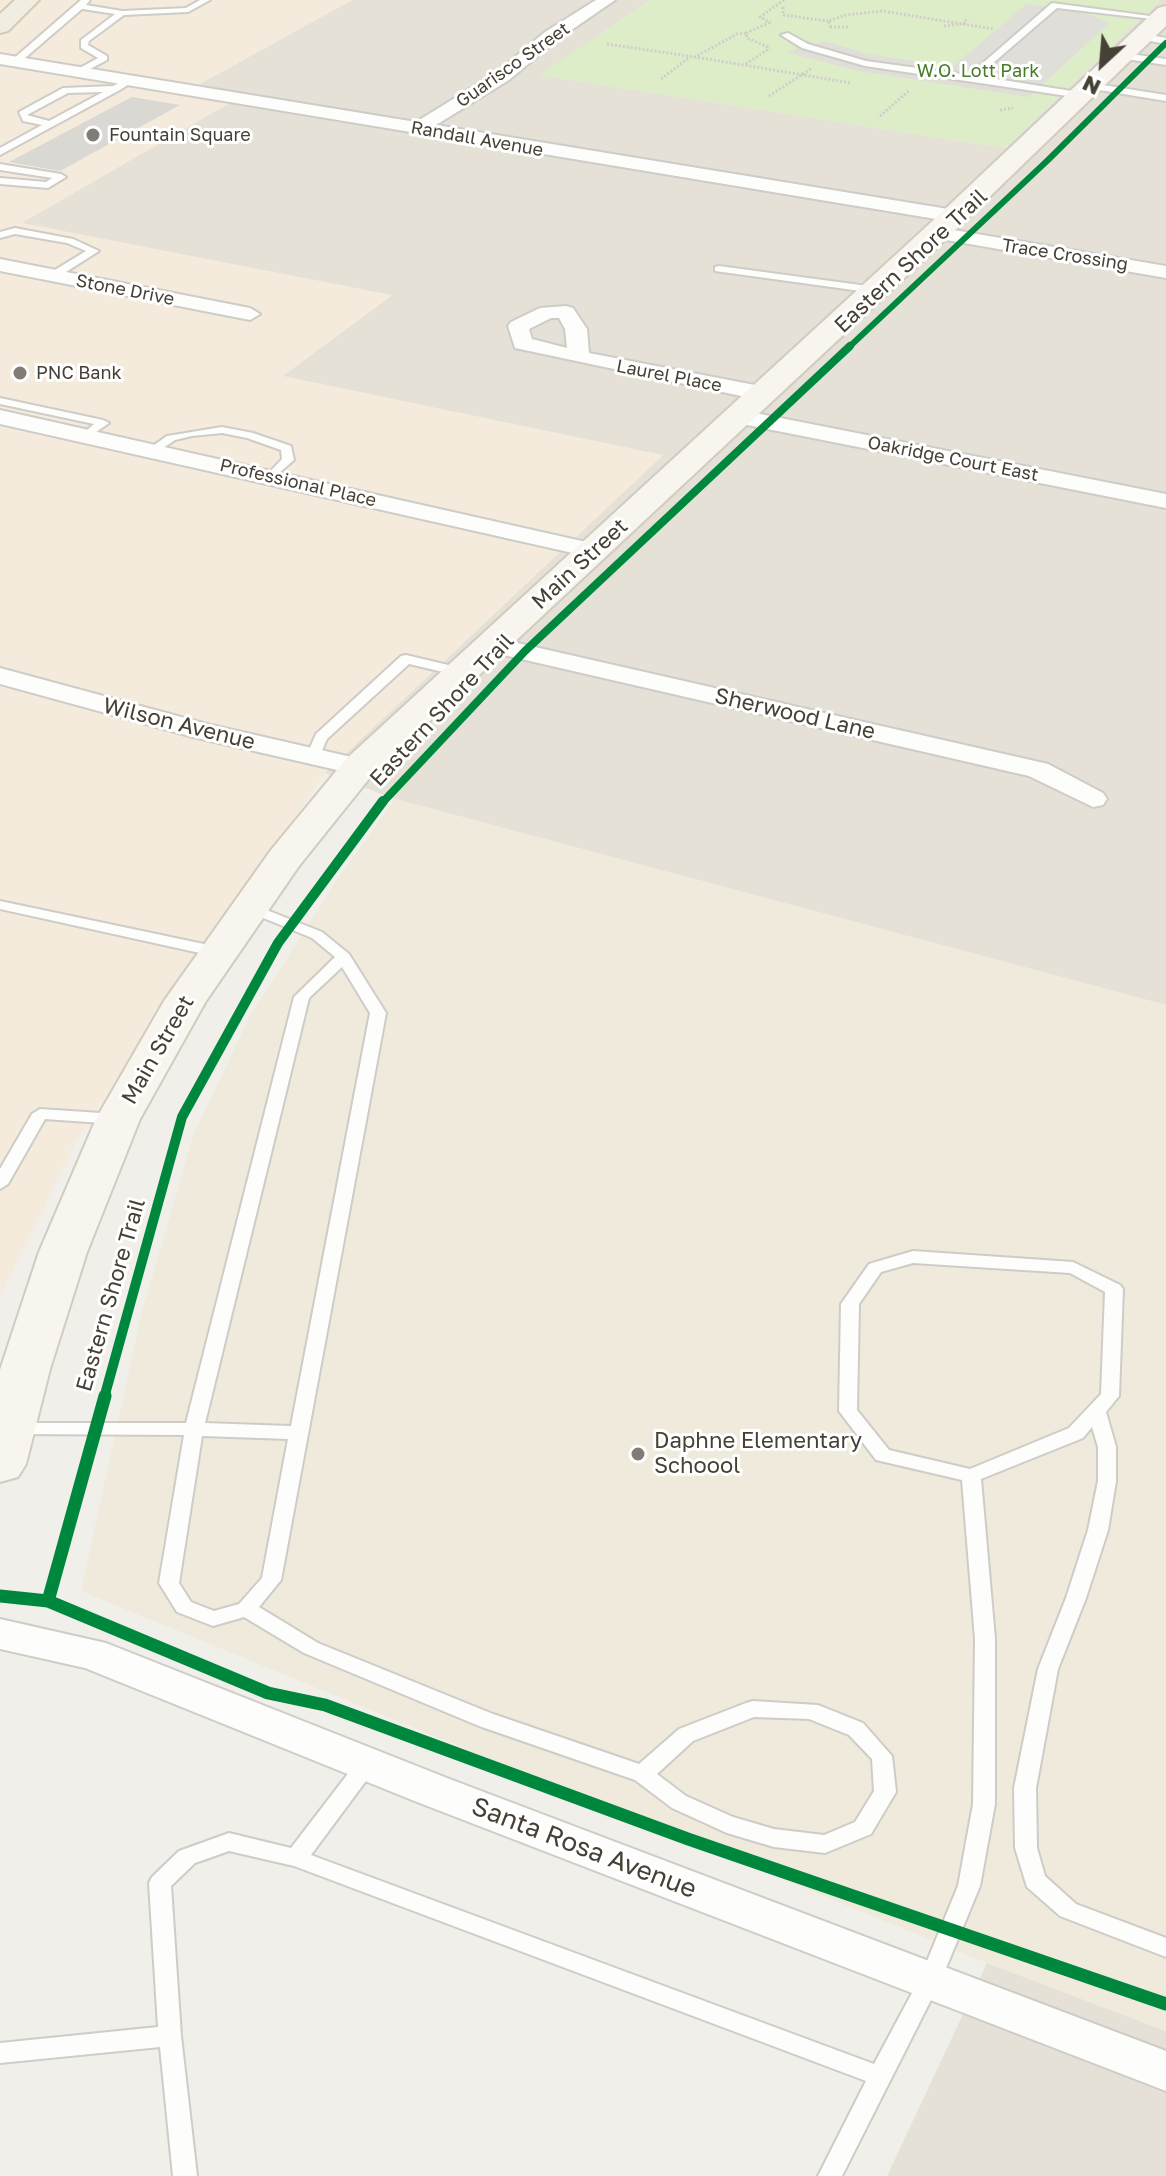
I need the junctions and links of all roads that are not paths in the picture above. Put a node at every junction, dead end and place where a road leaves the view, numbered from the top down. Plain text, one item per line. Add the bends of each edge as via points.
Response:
1 (28, 0) edge
2 (206, 0) edge
3 (607, 0) edge
4 (83, 3) edge
5 (122, 13) junction
6 (0, 26) edge
7 (785, 35) dead end
8 (1156, 35) edge
9 (8, 60) edge
10 (79, 72) junction
11 (971, 78) junction
12 (122, 85) junction
13 (1086, 91) junction
14 (1166, 98) edge
15 (50, 124) junction
16 (417, 129) junction
17 (0, 152) edge
18 (0, 167) edge
19 (0, 181) edge
20 (952, 229) junction
21 (0, 235) edge
22 (0, 265) edge
23 (719, 269) dead end
24 (1166, 272) edge
25 (54, 275) junction
26 (875, 290) junction
27 (250, 314) dead end
28 (579, 357) dead end
29 (0, 401) edge
30 (750, 405) junction
31 (0, 417) edge
32 (86, 436) junction
33 (153, 450) junction
34 (271, 477) junction
35 (1166, 501) edge
36 (595, 551) junction
37 (491, 645) junction
38 (460, 672) junction
39 (0, 676) edge
40 (313, 757) junction
41 (359, 767) junction
42 (1093, 799) dead end
43 (0, 905) edge
44 (249, 907) junction
45 (218, 952) junction
46 (344, 957) junction
47 (118, 1119) junction
48 (0, 1184) edge
49 (1096, 1410) junction
50 (9, 1429) junction
51 (194, 1429) junction
52 (299, 1433) junction
53 (0, 1464) edge
54 (971, 1476) junction
55 (246, 1609) junction
56 (0, 1634) edge
57 (367, 1764) junction
58 (642, 1774) junction
59 (296, 1858) junction
60 (1166, 1948) edge
61 (930, 1980) junction
62 (170, 2036) junction
63 (0, 2053) edge
64 (1166, 2071) edge
65 (880, 2076) junction
66 (185, 2176) edge
67 (830, 2176) edge

1 - 6 main road
2 - 5 lane via 188,10
3 - 16 street, Guarisco Street via 503,76
4 - 5 lane
4 - 9 lane
5 - 10 lane via 85,40 84,46 104,58
7 - 11 lane via 865,63
8 - 11 lane via 1055,5
8 - 13 main road, Main Street
9 - 10 street, Randall Avenue
10 - 12 street, Randall Avenue
11 - 13 lane
12 - 15 lane
12 - 15 lane via 66,90 22,114
12 - 16 street, Randall Avenue
13 - 14 lane
13 - 20 main road, Main Street
15 - 17 lane
16 - 20 street, Randall Avenue
18 - 19 lane via 61,177 48,185
20 - 24 street, Trace Crossing
20 - 26 main road, Main Street
21 - 25 lane via 34,234 94,251
22 - 25 street, Stone Drive
23 - 26 lane
25 - 27 street, Stone Drive
26 - 30 main road, Main Street
28 - 30 street, Laurel Place
29 - 32 lane via 103,423
30 - 35 street, Oakridge Court East
30 - 36 main road, Main Street
31 - 32 street, Professional Place
32 - 33 street, Professional Place
33 - 34 street, Professional Place
33 - 34 lane via 192,433 222,430 249,435 287,448 288,460
34 - 36 street, Professional Place
36 - 37 main road, Main Street
37 - 38 main road, Main Street
37 - 42 street, Sherwood Lane via 1038,770
38 - 40 lane via 406,659 321,737
38 - 41 main road, Main Street
39 - 40 street, Wilson Avenue
40 - 41 street, Wilson Avenue
41 - 44 main road, Main Street
43 - 45 lane
44 - 45 main road, Main Street
44 - 46 lane via 317,935
45 - 47 main road, Main Street
46 - 51 lane via 302,997
46 - 52 lane via 378,1013
47 - 48 lane via 40,1114
47 - 50 main road, Main Street via 63,1252
49 - 54 lane via 1076,1433
49 - 54 lane via 1110,1396 1114,1289 1073,1268 913,1257 875,1268 850,1304 848,1411 883,1455
49 - 60 lane via 1107,1447 1107,1481 1098,1530 1048,1669 1025,1788 1026,1848 1035,1881 1068,1910
50 - 51 lane
50 - 53 main road, Main Street
51 - 52 lane
51 - 55 lane via 169,1583 184,1607 213,1619
52 - 55 lane via 271,1580
54 - 61 lane via 985,1639 984,1804 969,1886
55 - 58 lane via 311,1648 486,1720
56 - 57 street, Santa Rosa Avenue via 92,1654
57 - 59 lane
57 - 61 street, Santa Rosa Avenue
58 - 58 lane via 679,1802 727,1824 774,1838 825,1844 863,1828 885,1792 882,1756 856,1729 811,1711 753,1709 686,1735
59 - 62 lane via 229,1842 187,1857 160,1883
59 - 65 lane
61 - 64 street, Santa Rosa Avenue
61 - 65 lane
62 - 63 lane
62 - 66 lane
65 - 67 lane

